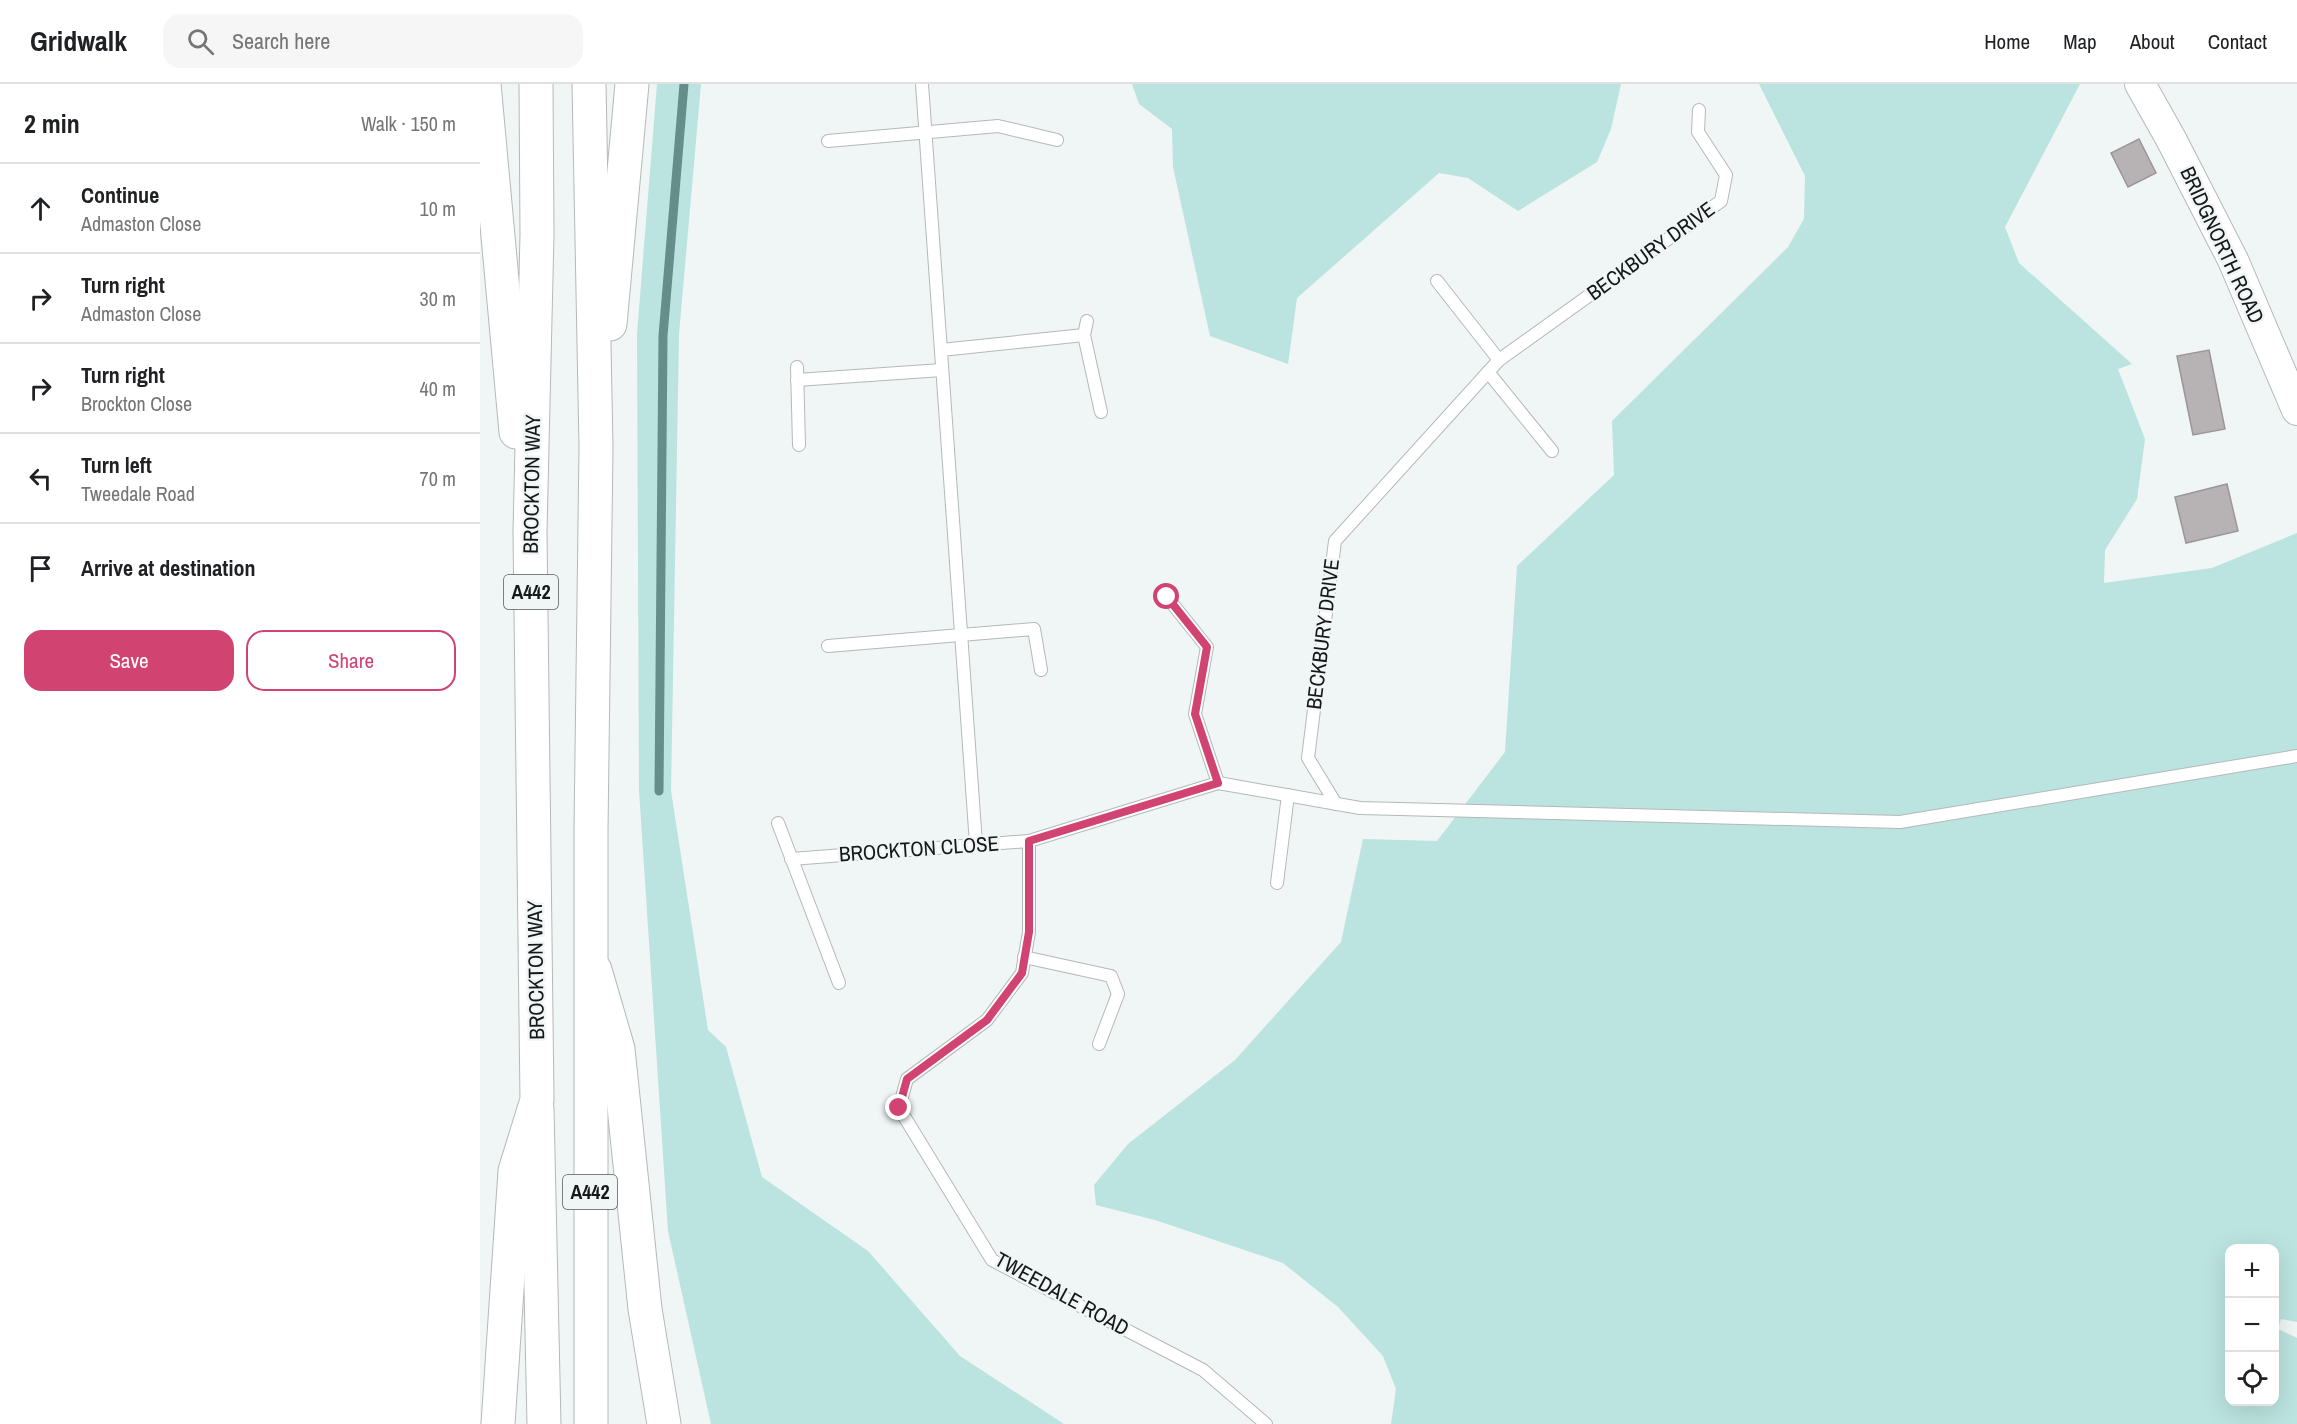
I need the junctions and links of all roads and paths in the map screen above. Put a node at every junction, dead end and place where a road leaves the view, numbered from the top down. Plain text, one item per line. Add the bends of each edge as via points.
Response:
1 (484, 84) edge
2 (536, 84) edge
3 (589, 84) edge
4 (632, 84) edge
5 (922, 84) edge
6 (2140, 84) edge
7 (1699, 110) dead end
8 (926, 133) junction
9 (1057, 140) dead end
10 (828, 141) dead end
11 (1437, 281) dead end
12 (1087, 321) dead end
13 (1084, 334) junction
14 (941, 350) junction
15 (1499, 360) junction
16 (796, 367) dead end
17 (942, 370) junction
18 (1488, 372) junction
19 (797, 380) junction
20 (2297, 410) edge
21 (1101, 412) dead end
22 (799, 445) dead end
23 (596, 447) junction
24 (1552, 452) dead end
25 (530, 532) junction
26 (1167, 597) dead end
27 (961, 635) junction
28 (828, 646) dead end
29 (1041, 670) dead end
30 (2297, 756) edge
31 (1218, 783) junction
32 (1288, 795) junction
33 (1336, 804) junction
34 (778, 823) dead end
35 (1029, 841) junction
36 (976, 844) junction
37 (791, 859) junction
38 (1277, 883) dead end
39 (1024, 957) junction
40 (592, 960) junction
41 (839, 983) dead end
42 (1099, 1044) dead end
43 (537, 1100) junction
44 (498, 1424) edge
45 (544, 1424) edge
46 (591, 1424) edge
47 (664, 1424) edge
48 (1266, 1424) edge

1 - 25 main road, A442 via 512,408
2 - 25 main road, BROCKTON WAY / A442 via 537,234
3 - 23 main road, A442
4 - 23 main road, A442 via 617,267
5 - 8 lane
6 - 20 street, BRIDGNORTH ROAD via 2233,260
7 - 15 lane, BECKBURY DRIVE via 1698,132 1726,175 1721,201
8 - 9 lane via 998,126
8 - 10 lane
8 - 14 lane
11 - 15 lane
12 - 13 lane
13 - 14 lane
13 - 21 lane
14 - 17 lane
15 - 18 lane, BECKBURY DRIVE
16 - 19 lane
17 - 19 lane
17 - 27 lane
18 - 24 lane
18 - 33 lane, BECKBURY DRIVE via 1335,541 1308,758
19 - 22 lane
23 - 40 main road, A442
25 - 43 main road, BROCKTON WAY / A442
26 - 31 lane via 1207,647 1195,714
27 - 28 lane
27 - 29 lane via 1034,629
27 - 36 lane
30 - 33 lane via 1900,822 1360,808
31 - 32 lane
31 - 35 lane, BROCKTON CLOSE
32 - 33 lane
32 - 38 lane
34 - 37 lane
35 - 36 lane, BROCKTON CLOSE
35 - 39 lane, TWEEDALE ROAD via 1029,932
36 - 37 lane, BROCKTON CLOSE
37 - 41 lane
39 - 42 lane via 1111,975 1118,994
39 - 48 lane, TWEEDALE ROAD via 1022,973 987,1020 907,1079 899,1108 992,1260 1203,1370
40 - 46 main road, A442
40 - 47 main road via 618,1049 645,1309
43 - 44 main road, A442 via 515,1171
43 - 45 main road, BROCKTON WAY

